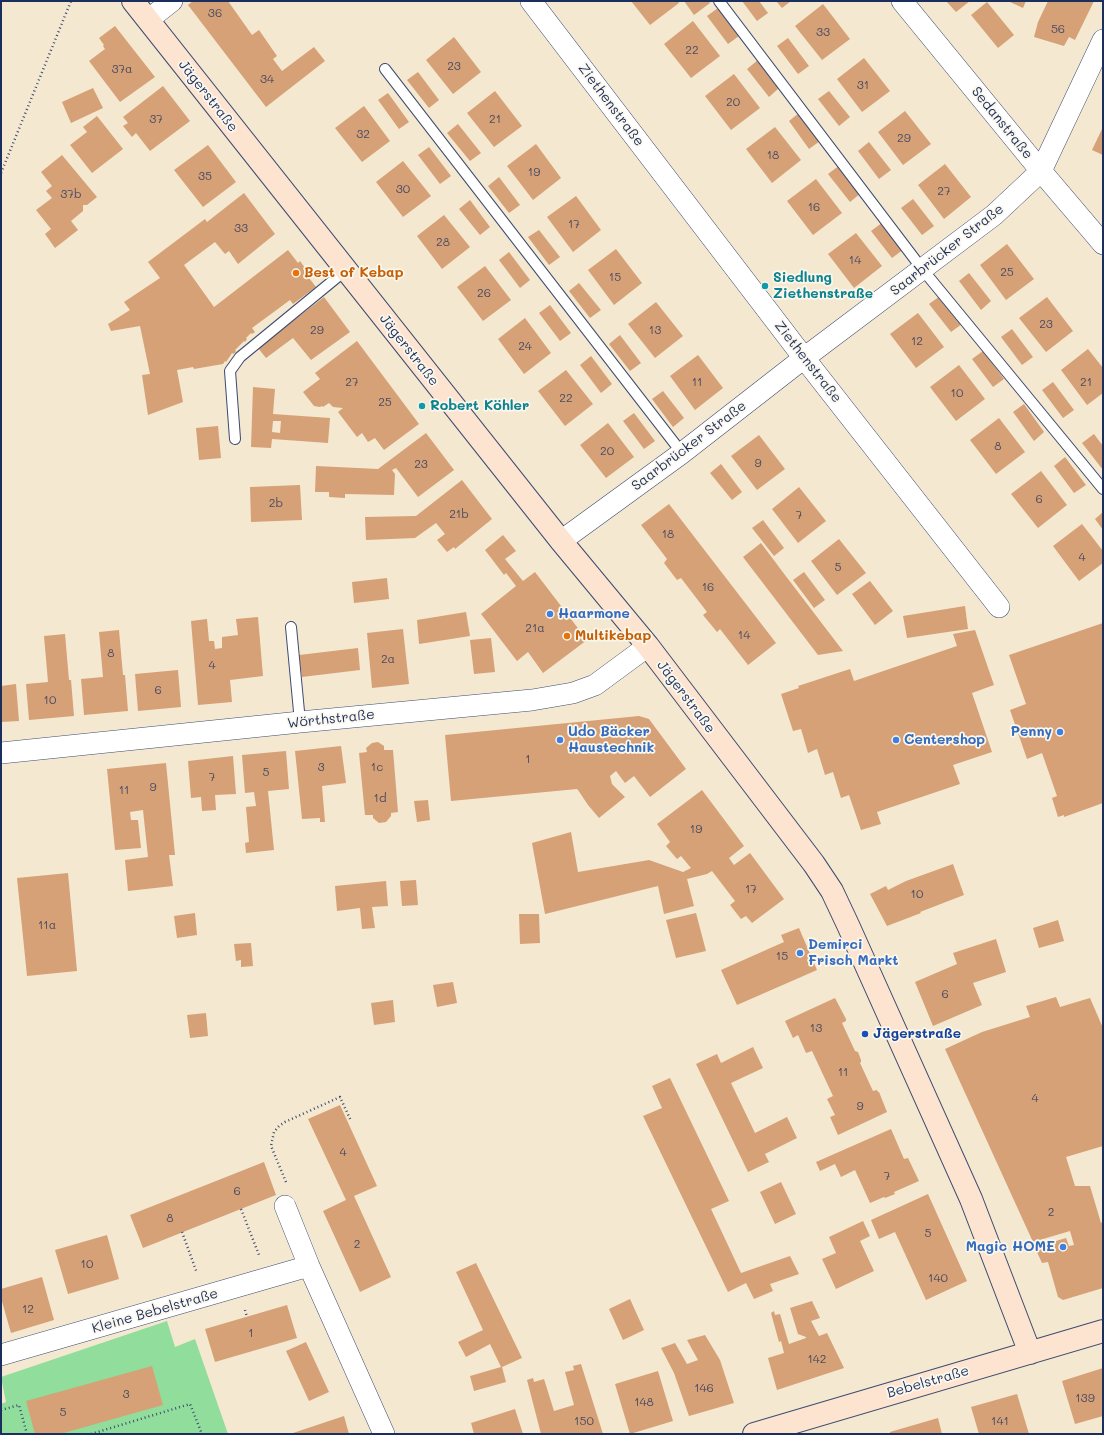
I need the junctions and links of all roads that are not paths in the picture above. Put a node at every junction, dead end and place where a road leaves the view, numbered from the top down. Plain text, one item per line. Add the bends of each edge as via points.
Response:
1 (133, 1) edge
2 (172, 1) edge
3 (531, 1) edge
4 (719, 1) edge
5 (902, 1) edge
6 (148, 20) junction
7 (1103, 40) edge
8 (385, 69) dead end
9 (1040, 171) junction
10 (1103, 244) edge
11 (346, 270) junction
12 (923, 270) junction
13 (804, 358) junction
14 (235, 439) dead end
15 (682, 453) junction
16 (1103, 489) edge
17 (561, 541) junction
18 (999, 607) dead end
19 (291, 627) dead end
20 (648, 646) junction
21 (300, 722) junction
22 (1, 753) edge
23 (285, 1206) road end
24 (309, 1266) junction
25 (1103, 1331) edge
26 (1030, 1353) junction
27 (1, 1355) edge
28 (384, 1434) edge
29 (754, 1434) edge

1 - 6 street, Jägerstraße
2 - 6 street
3 - 13 street, Ziethenstraße
4 - 12 lane
5 - 9 street, Sedanstraße
6 - 11 street, Jägerstraße
7 - 9 street, Saarbrücker Straße
8 - 15 lane
9 - 10 street, Sedanstraße
9 - 12 street, Saarbrücker Straße via 994,215
11 - 14 lane via 240,357 230,371
11 - 17 street, Jägerstraße
12 - 13 street, Saarbrücker Straße
12 - 16 lane
13 - 15 street, Saarbrücker Straße
13 - 18 street, Ziethenstraße
15 - 17 street, Saarbrücker Straße
17 - 20 street, Jägerstraße
19 - 21 lane
20 - 21 street, Wörthstraße via 595,685 573,693 532,700
20 - 26 street, Jägerstraße via 832,891 971,1199
21 - 22 street, Wörthstraße
23 - 24 street
24 - 27 street, Kleine Bebelstraße
24 - 28 street
25 - 26 street, Bebelstraße
26 - 29 street, Bebelstraße

